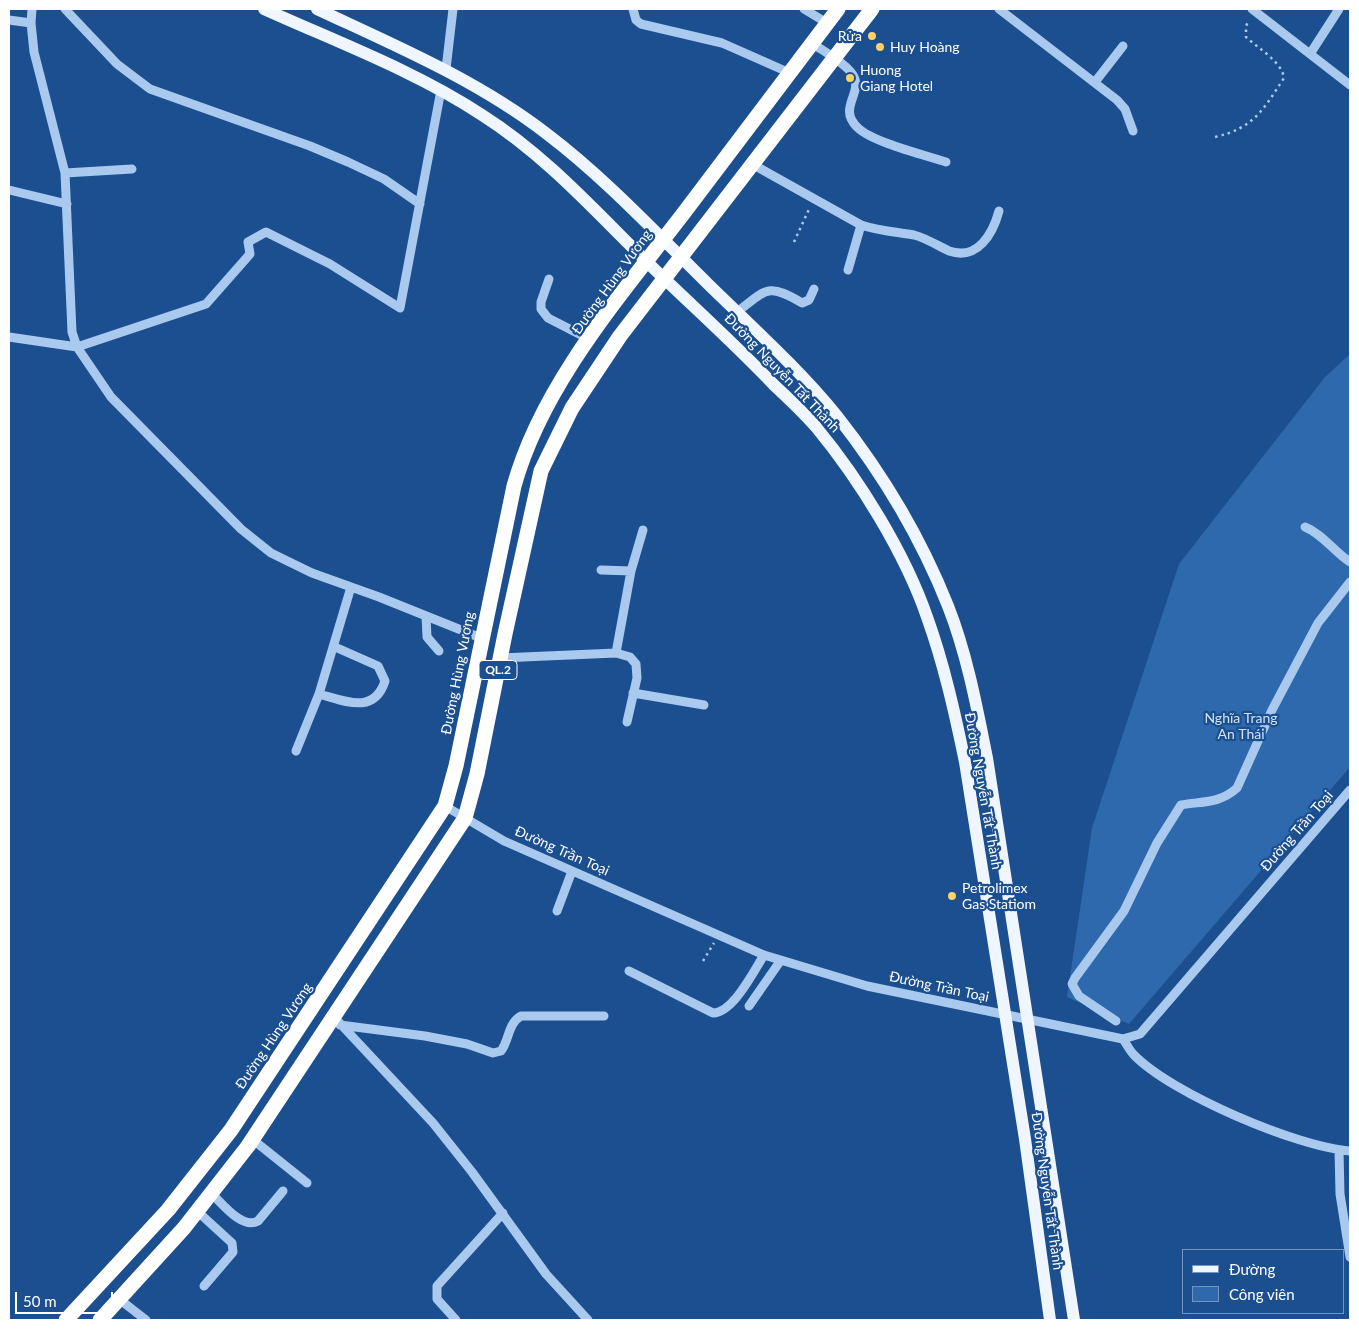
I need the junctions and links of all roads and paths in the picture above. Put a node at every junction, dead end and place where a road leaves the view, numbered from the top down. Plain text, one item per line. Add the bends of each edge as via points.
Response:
1 (32, 9) edge
2 (65, 9) edge
3 (264, 9) edge
4 (318, 9) edge
5 (453, 9) edge
6 (633, 9) edge
7 (804, 9) edge
8 (838, 9) edge
9 (872, 9) edge
10 (999, 9) edge
11 (1339, 9) edge
12 (1253, 10) edge
13 (9, 20) edge
14 (30, 23) junction
15 (827, 23) junction
16 (310, 30) junction
17 (812, 44) junction
18 (1122, 46) dead end
19 (1310, 54) junction
20 (833, 58) junction
21 (446, 69) junction
22 (790, 74) junction
23 (1095, 82) junction
24 (1350, 85) edge
25 (440, 90) junction
26 (1133, 131) dead end
27 (1215, 137) dead end
28 (946, 162) dead end
29 (752, 164) junction
30 (132, 169) dead end
31 (65, 173) junction
32 (9, 190) edge
33 (813, 199) junction
34 (67, 204) junction
35 (420, 204) junction
36 (999, 211) dead end
37 (861, 225) junction
38 (663, 240) junction
39 (794, 242) dead end
40 (681, 257) junction
41 (646, 262) junction
42 (848, 270) dead end
43 (664, 278) junction
44 (549, 279) dead end
45 (814, 289) dead end
46 (737, 312) junction
47 (9, 336) edge
48 (589, 339) junction
49 (77, 347) junction
50 (1305, 527) dead end
51 (643, 530) dead end
52 (1350, 562) edge
53 (601, 570) dead end
54 (631, 572) junction
55 (1350, 582) edge
56 (351, 587) junction
57 (426, 617) junction
58 (481, 638) junction
59 (334, 647) junction
60 (439, 650) dead end
61 (616, 653) junction
62 (500, 658) junction
63 (633, 693) junction
64 (319, 694) junction
65 (704, 705) dead end
66 (627, 722) dead end
67 (296, 751) dead end
68 (1350, 790) edge
69 (445, 806) junction
70 (465, 818) junction
71 (572, 871) junction
72 (1007, 885) junction
73 (985, 888) junction
74 (557, 911) dead end
75 (719, 935) junction
76 (764, 955) junction
77 (781, 960) junction
78 (703, 961) dead end
79 (629, 971) dead end
80 (749, 1006) dead end
81 (1005, 1014) junction
82 (604, 1016) dead end
83 (1028, 1018) junction
84 (337, 1021) junction
85 (1116, 1021) dead end
86 (1123, 1039) junction
87 (252, 1139) junction
88 (1339, 1150) junction
89 (1350, 1151) edge
90 (307, 1183) dead end
91 (283, 1191) dead end
92 (211, 1193) junction
93 (197, 1211) junction
94 (503, 1213) junction
95 (1350, 1256) edge
96 (204, 1286) dead end
97 (119, 1299) junction
98 (68, 1318) edge
99 (100, 1320) edge
100 (146, 1320) edge
101 (456, 1320) edge
102 (588, 1320) edge
103 (1050, 1320) edge
104 (1074, 1320) edge

1 - 14 street
2 - 35 street via 117,64 150,89 348,162 384,180
3 - 16 main road, Đường Nguyễn Tất Thành
4 - 16 main road
4 - 21 main road, Đường Nguyễn Tất Thành
5 - 21 street
6 - 22 street via 636,20 641,24 722,43
7 - 15 street
8 - 15 highway, Đường Hùng Vương / QL.2
9 - 20 highway, QL.2
10 - 23 street
11 - 19 street
12 - 19 street
12 - 27 path via 1245,34 1280,68 1284,78 1267,105 1248,125
13 - 14 street
14 - 31 street via 34,52
15 - 17 highway, Đường Hùng Vương / QL.2
16 - 25 main road, Đường Nguyễn Tất Thành
17 - 20 street
17 - 22 highway, Đường Hùng Vương / QL.2
18 - 23 street
19 - 24 street
20 - 28 street via 855,77 848,108 857,128 868,136
20 - 29 highway, QL.2
21 - 38 main road, Đường Nguyễn Tất Thành via 545,132
22 - 38 highway, Đường Hùng Vương / QL.2
23 - 26 street via 1126,109
25 - 35 street
25 - 41 main road, Đường Nguyễn Tất Thành via 527,146
29 - 33 street
29 - 40 highway, QL.2
30 - 31 street
31 - 34 street
32 - 34 street
33 - 37 street
33 - 39 path
34 - 49 street via 72,332
35 - 49 street via 400,308 330,264 266,232 248,242 250,254 206,304
36 - 37 street via 984,243 966,253 952,252 914,235 881,232
37 - 42 street
38 - 40 main road, Đường Nguyễn Tất Thành
38 - 41 highway, Đường Hùng Vương / QL.2
40 - 43 highway, QL.2
40 - 46 main road, Đường Nguyễn Tất Thành
41 - 43 main road, Đường Nguyễn Tất Thành
41 - 48 highway, Đường Hùng Vương / QL.2
43 - 62 highway, QL.2 via 572,408 542,471
43 - 73 main road, Đường Nguyễn Tất Thành via 815,425 850,472 889,536 927,615 943,669 965,762
44 - 48 street via 540,309 548,318
45 - 46 street via 809,300 802,302 777,290 768,290
46 - 72 main road, Đường Nguyễn Tất Thành via 835,414 871,461 926,557 949,607 978,713
47 - 49 street
48 - 58 highway, Đường Hùng Vương / QL.2 via 552,397 520,464
49 - 56 street via 111,397 241,529 271,553
50 - 52 street via 1316,531
51 - 54 street
53 - 54 street
54 - 61 street
55 - 85 street via 1318,622 1272,710 1237,788 1215,802 1181,805 1124,911 1075,978 1072,984 1079,996
56 - 57 street
56 - 59 street
57 - 58 street
57 - 60 street via 427,637
58 - 69 highway, Đường Hùng Vương / QL.2
59 - 64 street
59 - 64 street via 378,666 385,681 381,692 372,701 358,704
61 - 62 street
61 - 63 street via 630,657 636,664
62 - 70 highway, QL.2
63 - 65 street
63 - 66 street
64 - 67 street
68 - 86 street, Đường Trần Toại via 1140,1034
69 - 70 street, Đường Trần Toại
69 - 98 highway, Đường Hùng Vương / QL.2 via 231,1130 168,1210
70 - 71 street, Đường Trần Toại via 504,841
70 - 84 highway, QL.2
71 - 74 street
71 - 75 street, Đường Trần Toại
72 - 73 main road
72 - 83 main road, Đường Nguyễn Tất Thành
73 - 81 main road, Đường Nguyễn Tất Thành
75 - 76 street, Đường Trần Toại
75 - 78 path
76 - 77 street, Đường Trần Toại
76 - 79 street via 734,1002 718,1013
77 - 80 street
77 - 81 street, Đường Trần Toại via 867,986
81 - 83 street, Đường Trần Toại
81 - 103 main road, Đường Nguyễn Tất Thành
82 - 84 street via 521,1016 513,1023 501,1052 493,1053 467,1044
83 - 86 street, Đường Trần Toại
83 - 104 main road, Đường Nguyễn Tất Thành
84 - 87 highway, QL.2
84 - 94 street via 432,1123
86 - 88 street via 1146,1065 1192,1093 1276,1133
87 - 90 street
87 - 92 highway, QL.2
88 - 89 street
88 - 95 street via 1340,1194
91 - 92 street via 253,1224 245,1224
92 - 93 highway, QL.2
93 - 96 street via 232,1243 233,1252
93 - 97 highway, QL.2
94 - 101 street via 437,1286 437,1299
94 - 102 street via 546,1274
97 - 99 highway, QL.2
97 - 100 street

